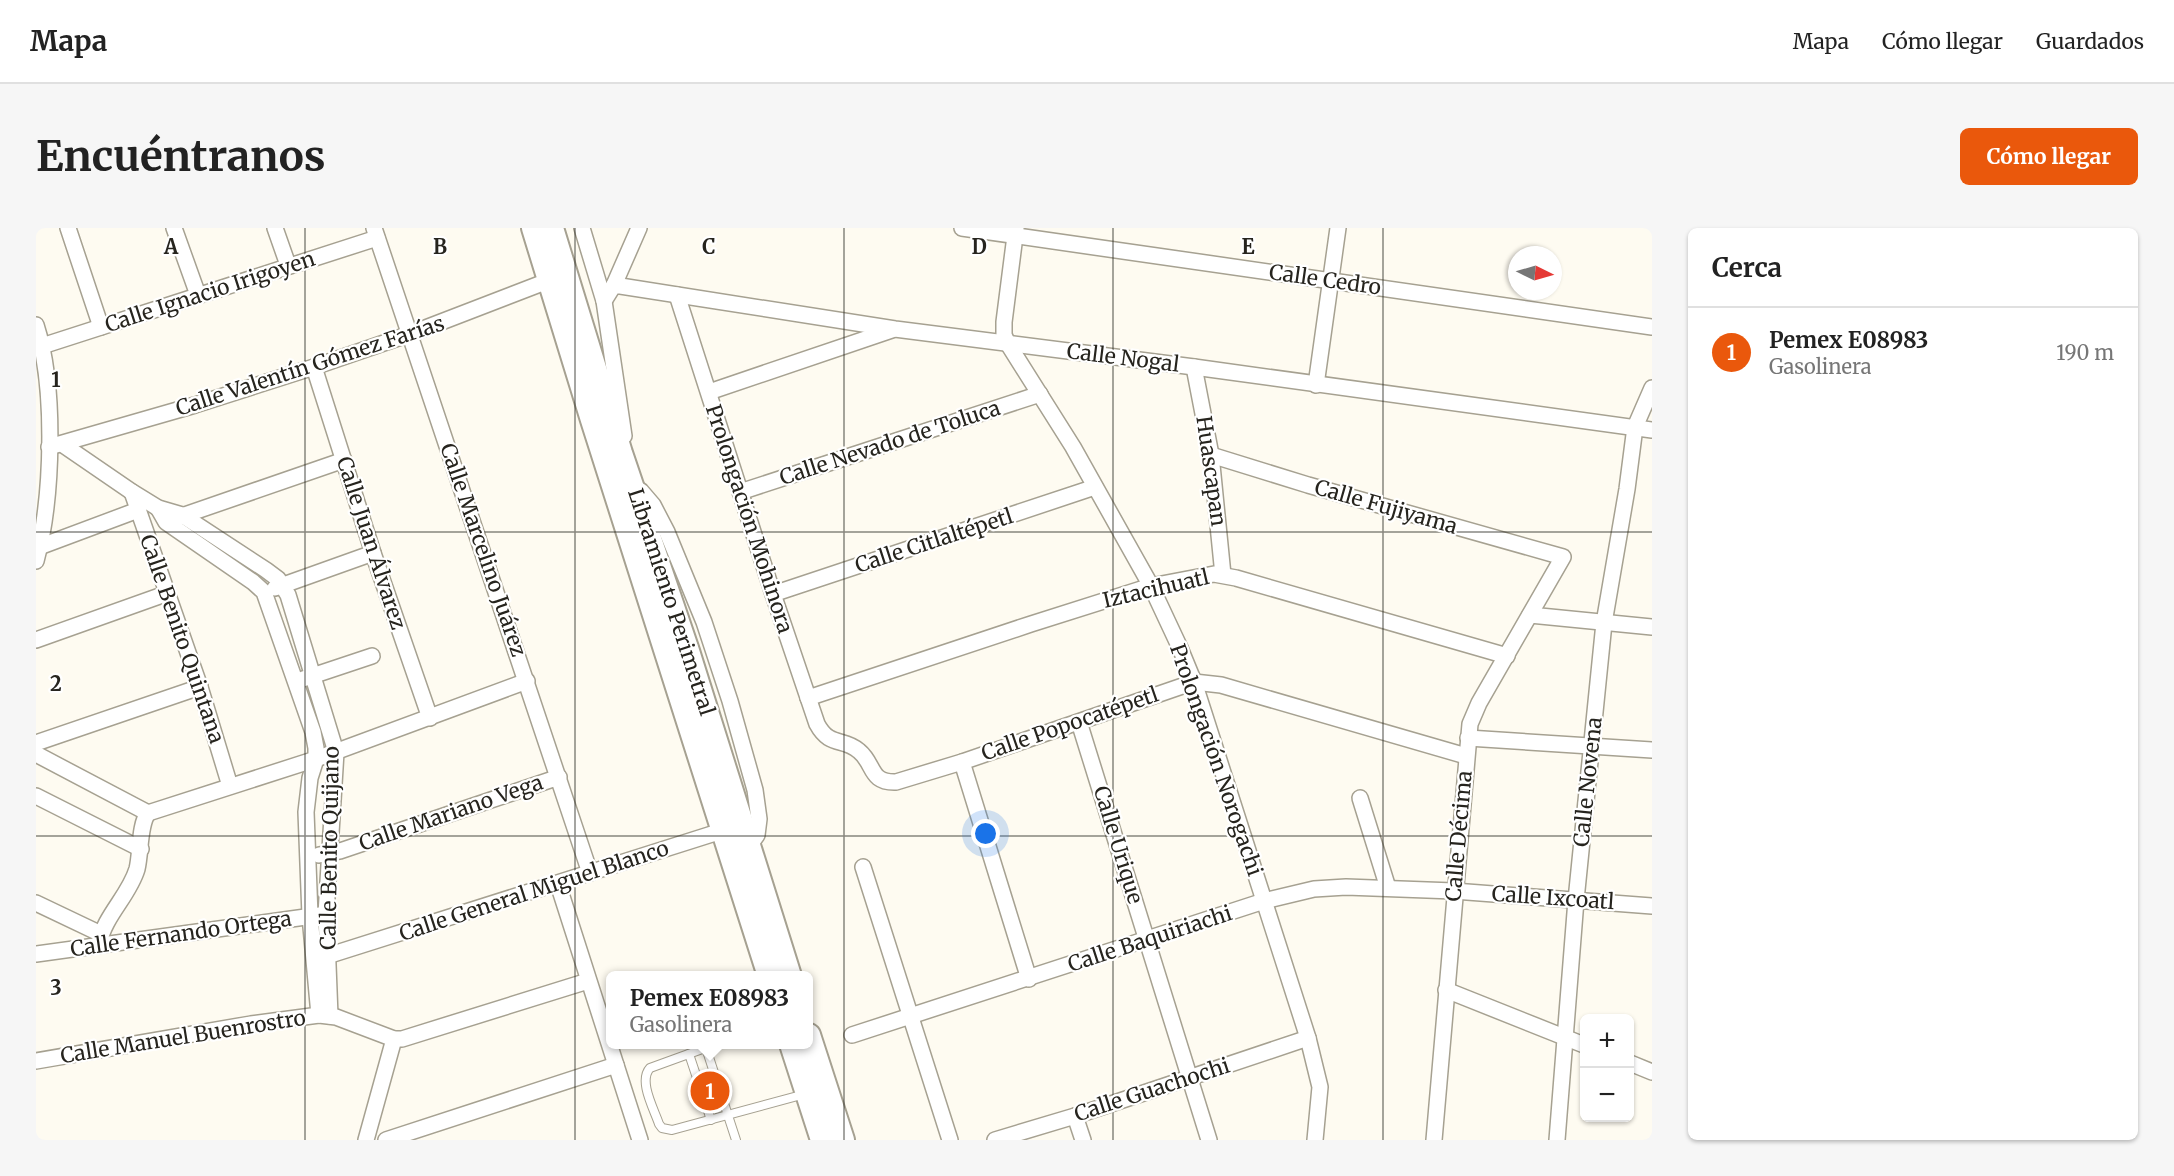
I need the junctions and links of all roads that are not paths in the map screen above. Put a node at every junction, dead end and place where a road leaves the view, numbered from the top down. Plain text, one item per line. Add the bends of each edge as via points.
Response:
1 (68, 228) edge
2 (174, 228) edge
3 (275, 228) edge
4 (533, 228) edge
5 (552, 228) edge
6 (582, 228) edge
7 (639, 228) edge
8 (962, 228) edge
9 (1338, 228) edge
10 (1016, 232) edge
11 (376, 233) edge
12 (288, 266) junction
13 (558, 277) junction
14 (1331, 281) junction
15 (614, 285) junction
16 (198, 295) junction
17 (677, 295) junction
18 (604, 301) junction
19 (36, 324) edge
20 (101, 327) junction
21 (1652, 327) edge
22 (895, 329) junction
23 (410, 334) junction
24 (1008, 344) junction
25 (42, 346) junction
26 (314, 367) junction
27 (1194, 367) junction
28 (1316, 385) junction
29 (1652, 388) edge
30 (709, 392) junction
31 (1040, 394) junction
32 (1635, 427) junction
33 (1652, 430) edge
34 (56, 445) junction
35 (621, 453) junction
36 (1211, 455) junction
37 (344, 460) junction
38 (633, 486) junction
39 (1095, 488) junction
40 (132, 492) junction
41 (740, 492) junction
42 (138, 510) junction
43 (162, 515) junction
44 (182, 515) junction
45 (373, 553) junction
46 (38, 554) edge
47 (1563, 557) joint
48 (1223, 575) junction
49 (283, 585) junction
50 (1151, 586) junction
51 (264, 592) junction
52 (168, 593) junction
53 (773, 594) junction
54 (1530, 615) junction
55 (1604, 623) junction
56 (1652, 627) edge
57 (36, 640) edge
58 (372, 656) dead end
59 (1507, 656) junction
60 (313, 676) junction
61 (527, 681) junction
62 (295, 682) junction
63 (1194, 682) junction
64 (200, 687) junction
65 (808, 698) junction
66 (430, 718) junction
67 (1079, 722) junction
68 (1468, 738) junction
69 (829, 739) joint
70 (36, 743) edge
71 (1592, 745) junction
72 (1652, 750) edge
73 (336, 752) junction
74 (36, 754) edge
75 (1466, 756) junction
76 (316, 759) junction
77 (962, 762) junction
78 (559, 777) junction
79 (230, 786) junction
80 (36, 796) edge
81 (1360, 798) dead end
82 (148, 813) junction
83 (733, 828) junction
84 (749, 846) junction
85 (141, 849) junction
86 (329, 853) junction
87 (307, 857) junction
88 (863, 867) dead end
89 (590, 873) junction
90 (558, 884) junction
91 (1388, 888) junction
92 (1454, 891) junction
93 (1576, 900) junction
94 (1264, 901) junction
95 (36, 903) edge
96 (1652, 906) edge
97 (326, 914) junction
98 (310, 916) junction
99 (100, 939) junction
100 (1148, 940) junction
101 (36, 954) edge
102 (327, 956) junction
103 (768, 971) edge
104 (789, 971) edge
105 (1029, 979) junction
106 (588, 981) junction
107 (1446, 990) junction
108 (325, 1015) junction
109 (910, 1016) junction
110 (606, 1035) edge
111 (852, 1035) dead end
112 (1308, 1038) junction
113 (1566, 1038) junction
114 (394, 1040) junction
115 (1580, 1043) edge
116 (813, 1047) edge
117 (611, 1049) edge
118 (703, 1049) edge
119 (706, 1049) edge
120 (793, 1049) edge
121 (689, 1054) junction
122 (36, 1061) edge
123 (616, 1065) junction
124 (1634, 1065) edge
125 (1652, 1072) edge
126 (1189, 1078) junction
127 (807, 1093) junction
128 (728, 1115) junction
129 (1075, 1116) junction
130 (711, 1120) junction
131 (366, 1140) edge
132 (386, 1140) edge
133 (640, 1140) edge
134 (736, 1140) edge
135 (822, 1140) edge
136 (843, 1140) edge
137 (950, 1140) edge
138 (995, 1140) edge
139 (1083, 1140) edge
140 (1209, 1140) edge
141 (1315, 1140) edge
142 (1434, 1140) edge
143 (1557, 1140) edge

1 - 20 street
2 - 16 street
3 - 12 street
4 - 13 main road, Libramiento Perimetral
5 - 13 main road, Libramiento Perimetral
6 - 18 street
7 - 15 street
8 - 10 street, Calle Cedro
9 - 14 street
10 - 14 street, Calle Cedro
10 - 24 street via 1004,322
11 - 12 street, Calle Ignacio Irigoyen
11 - 23 street, Calle Marcelino Juárez
12 - 16 street, Calle Ignacio Irigoyen
13 - 23 street, Calle Valentín Gómez Farías
13 - 35 main road, Libramiento Perimetral
13 - 83 main road, Libramiento Perimetral via 592,420
14 - 21 street, Calle Cedro
14 - 28 street
15 - 17 street, Calle Nogal
15 - 18 street
16 - 20 street, Calle Ignacio Irigoyen
17 - 22 street, Calle Nogal
17 - 30 street, Prolongación Mohinora
18 - 35 street via 626,444
19 - 25 street
20 - 25 street, Calle Ignacio Irigoyen
22 - 24 street, Calle Nogal
22 - 30 street
23 - 26 street, Calle Valentín Gómez Farías
23 - 61 street, Calle Marcelino Juárez
24 - 27 street, Calle Nogal
24 - 31 street, Prolongación Norogachi
25 - 34 street
26 - 34 street, Calle Valentín Gómez Farías
26 - 37 street, Calle Juan Álvarez
27 - 28 street, Calle Nogal
27 - 36 street, Huascapan
28 - 32 street, Calle Nogal
29 - 32 street, Calle Novena
30 - 41 street, Prolongación Mohinora
31 - 39 street, Prolongación Norogachi
31 - 41 street, Calle Nevado de Toluca
32 - 33 street, Calle Nogal
32 - 55 street, Calle Novena
34 - 40 street
34 - 46 street
35 - 38 main road, Libramiento Perimetral
36 - 47 street, Calle Fujiyama
36 - 48 street, Huascapan
37 - 44 street
37 - 45 street, Calle Juan Álvarez
38 - 83 main road, Libramiento Perimetral via 688,651
38 - 84 street via 653,506 667,532 704,622 730,701 759,819 757,835
39 - 50 street, Prolongación Norogachi
39 - 53 street, Calle Citlaltépetl
40 - 42 street, Calle Benito Quintana
40 - 43 street
41 - 53 street, Prolongación Mohinora
42 - 46 street
42 - 52 street, Calle Benito Quintana
43 - 44 street
43 - 51 street
44 - 49 street, Calle Benito Quijano
45 - 49 street
45 - 66 street, Calle Juan Álvarez
47 - 54 street, Calle Décima
48 - 50 street, Iztacihuatl
48 - 59 street, Iztacihuatl
49 - 51 street
49 - 60 street, Calle Benito Quijano
50 - 63 street, Prolongación Norogachi
50 - 65 street, Iztacihuatl
51 - 62 street, Calle Benito Quijano
52 - 57 street
52 - 64 street, Calle Benito Quintana
53 - 65 street, Prolongación Mohinora
54 - 55 street
54 - 59 street, Calle Décima
55 - 56 street
55 - 71 street, Calle Novena
58 - 60 street
59 - 68 street, Calle Décima via 1472,717
60 - 62 street
60 - 73 street, Calle Benito Quijano
61 - 66 street
61 - 78 street, Calle Marcelino Juárez
62 - 76 street, Calle Benito Quijano via 313,732
63 - 67 street, Calle Popocatépetl
63 - 75 street, Calle Popocatépetl via 1221,685
63 - 94 street, Prolongación Norogachi
64 - 70 street
64 - 79 street, Calle Benito Quintana
65 - 69 street, Prolongación Mohinora via 821,731
66 - 73 street
67 - 77 street, Calle Popocatépetl
67 - 100 street, Calle Urique
68 - 71 street
68 - 75 street, Calle Décima
69 - 77 street, Calle Popocatépetl via 859,751 876,776 888,782
71 - 72 street
71 - 93 street, Calle Novena
73 - 76 street
73 - 86 street, Calle Benito Quijano
74 - 82 street
75 - 92 street, Calle Décima
76 - 79 street
76 - 87 street, Calle Benito Quijano via 307,794
77 - 105 street
78 - 86 street, Calle Mariano Vega
78 - 89 street, Calle Marcelino Juárez
79 - 82 street
80 - 85 street
81 - 91 street
82 - 85 street via 143,822
83 - 84 main road, Libramiento Perimetral
83 - 89 street, Calle General Miguel Blanco
83 - 103 main road, Libramiento Perimetral
84 - 104 main road, Libramiento Perimetral
85 - 99 street via 131,884
86 - 87 street, Calle Mariano Vega
86 - 97 street, Calle Benito Quijano
87 - 98 street, Calle Benito Quijano
88 - 109 street
89 - 90 street, Calle General Miguel Blanco
90 - 102 street, Calle General Miguel Blanco
90 - 106 street
91 - 92 street, Calle Baquiriachi
91 - 94 street, Calle Baquiriachi via 1323,888
92 - 93 street, Calle Ixcoatl
92 - 107 street, Calle Décima
93 - 96 street, Calle Ixcoatl
93 - 113 street, Calle Novena
94 - 100 street, Calle Baquiriachi
94 - 112 street, Prolongación Norogachi
95 - 99 street
97 - 98 street, Calle Fernando Ortega
97 - 102 street, Calle Benito Quijano
98 - 99 street, Calle Fernando Ortega
98 - 108 street, Calle Benito Quijano
99 - 101 street, Calle Fernando Ortega
100 - 105 street, Calle Baquiriachi
100 - 126 street, Calle Urique
102 - 108 street, Calle Benito Quijano
105 - 109 street, Calle Baquiriachi
106 - 110 street
106 - 114 street
107 - 113 street
107 - 142 street, Calle Décima
108 - 114 street
108 - 122 street, Calle Manuel Buenrostro via 251,1023
109 - 111 street, Calle Baquiriachi
109 - 137 street
112 - 126 street, Calle Guachochi
112 - 141 street, Prolongación Norogachi via 1320,1087
113 - 115 street
113 - 143 street, Calle Novena
114 - 131 street
116 - 136 main road
117 - 123 street
118 - 121 lane
119 - 128 lane
120 - 127 main road
121 - 130 lane
121 - 130 lane via 647,1072 645,1081 658,1124 672,1131
123 - 132 street
123 - 133 street
124 - 125 street
126 - 129 street, Calle Guachochi
126 - 140 street, Calle Urique
127 - 128 lane
127 - 135 main road
128 - 130 lane
128 - 134 lane
129 - 138 street, Calle Guachochi
129 - 139 street

